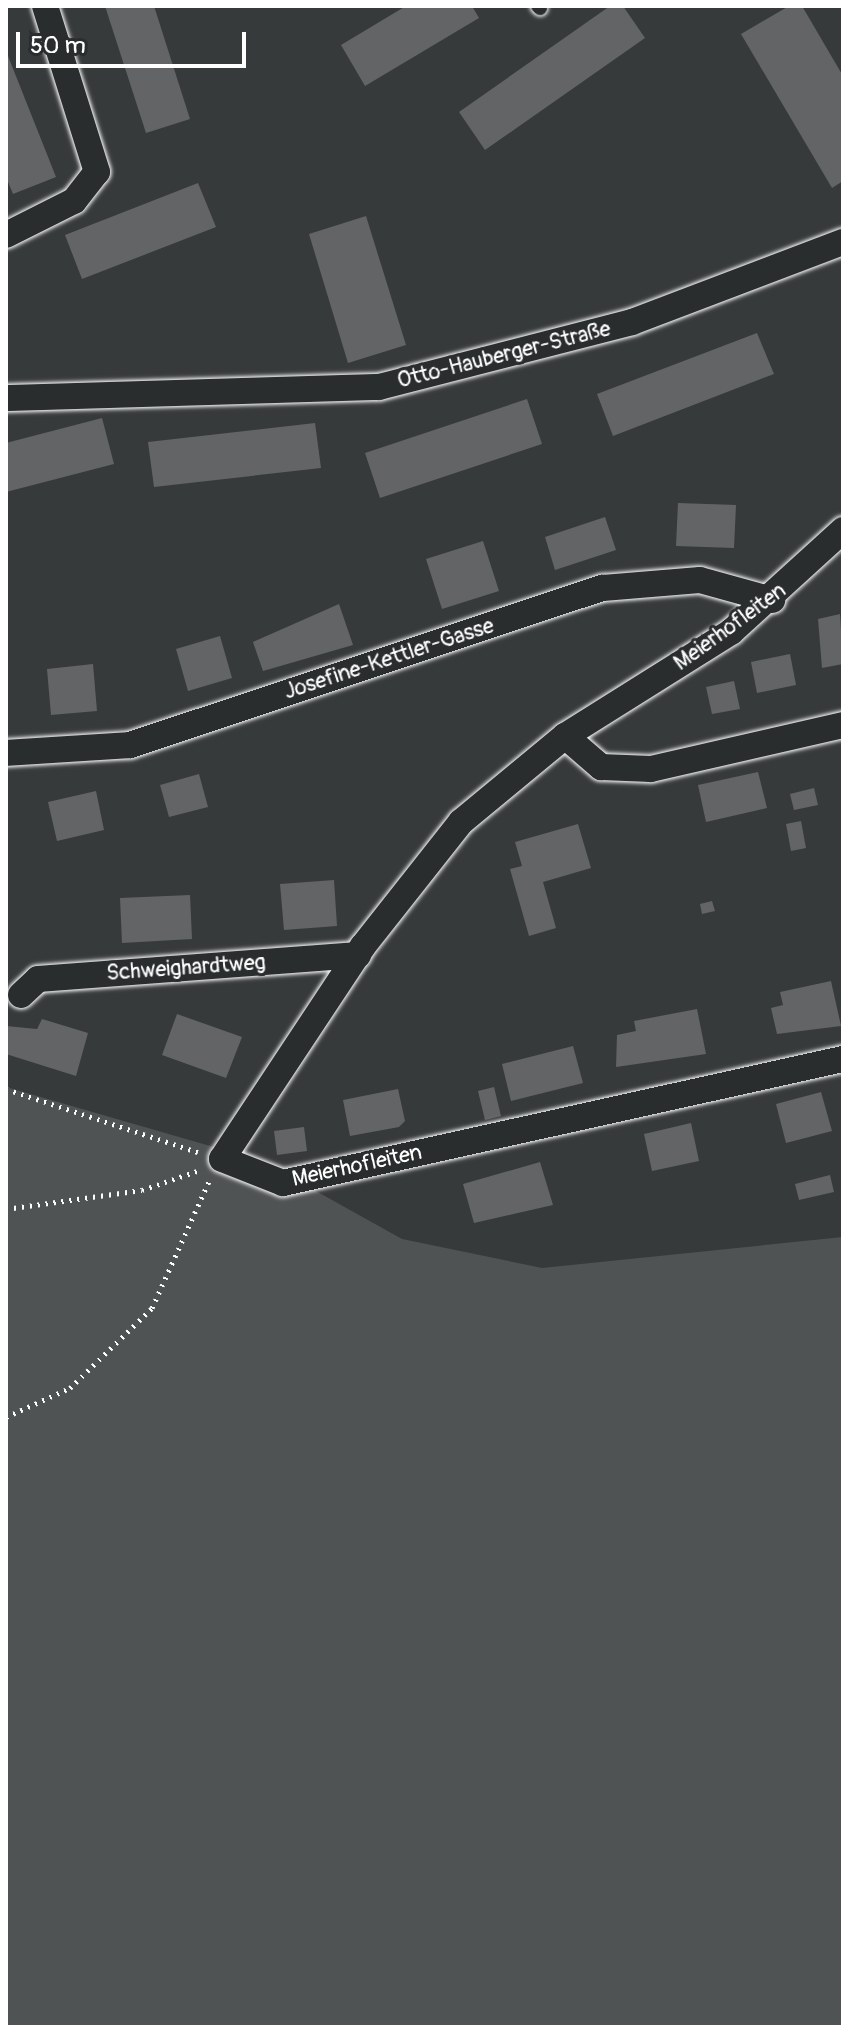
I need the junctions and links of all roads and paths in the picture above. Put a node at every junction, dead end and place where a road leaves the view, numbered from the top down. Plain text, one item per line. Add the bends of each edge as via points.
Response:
1 (45, 6) edge
2 (6, 235) edge
3 (843, 242) edge
4 (6, 398) edge
5 (843, 530) edge
6 (772, 600) junction
7 (843, 725) edge
8 (565, 736) junction
9 (6, 753) edge
10 (358, 955) junction
11 (21, 995) dead end
12 (843, 1059) edge
13 (6, 1089) edge
14 (222, 1159) junction
15 (6, 1209) edge
16 (6, 1417) edge

1 - 2 street via 97,172 74,201
3 - 4 street, Otto-Hauberger-Straße via 632,322 379,387
5 - 6 street, Meierhofleiten
6 - 8 street, Meierhofleiten
6 - 9 street, Josefine-Kettler-Gasse via 700,580 603,588 130,745
7 - 8 street via 651,769 601,767
8 - 10 street, Meierhofleiten via 461,822
10 - 11 street, Schweighardtweg via 38,979
10 - 14 street, Meierhofleiten
12 - 14 street, Meierhofleiten via 283,1183
13 - 14 path
14 - 15 path via 142,1190
14 - 16 path via 152,1308 70,1388

